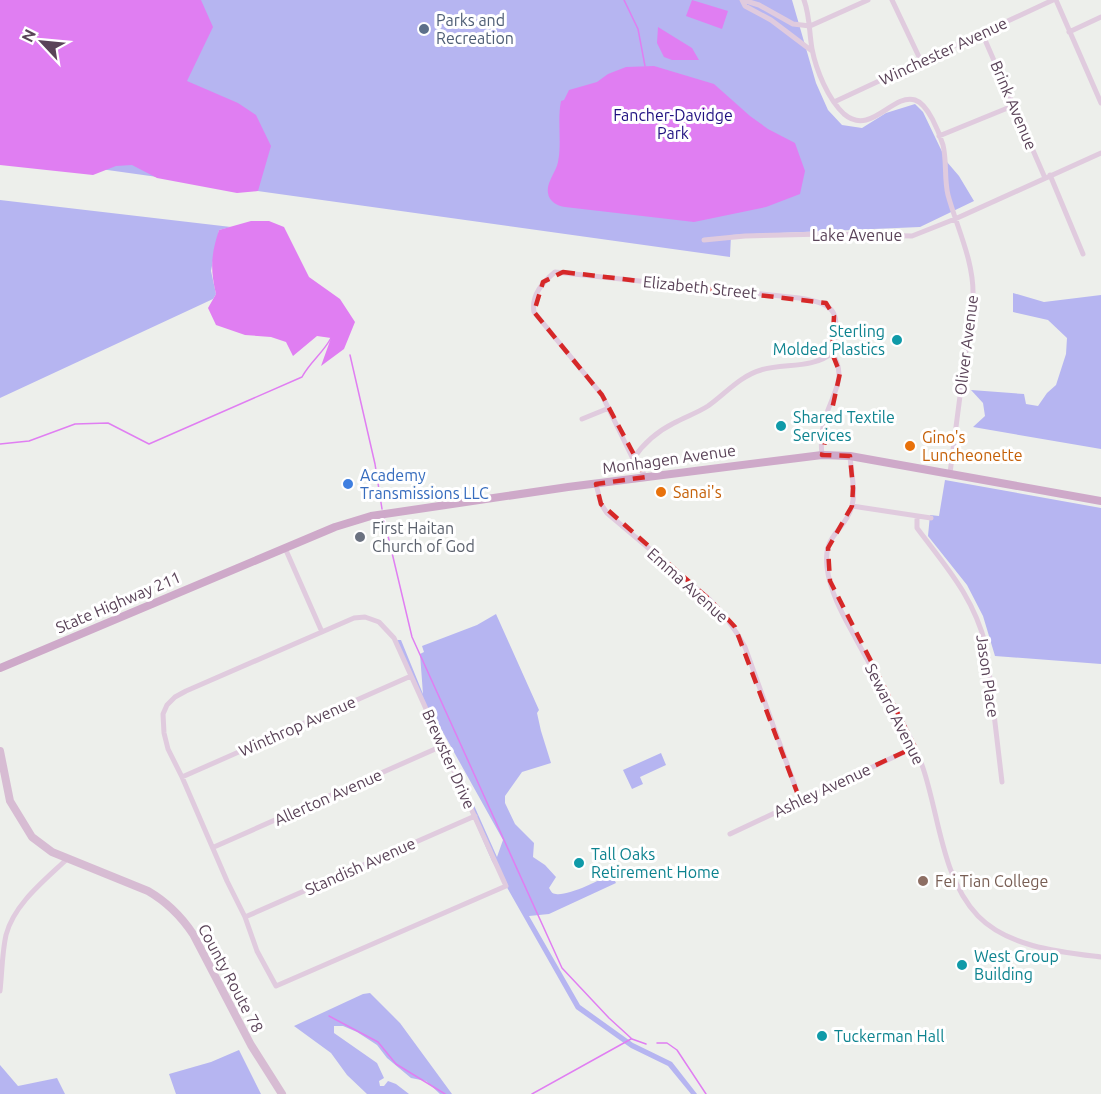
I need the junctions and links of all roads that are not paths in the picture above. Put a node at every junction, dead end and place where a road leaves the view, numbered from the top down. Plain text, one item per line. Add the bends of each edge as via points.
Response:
1 (743, 0) edge
2 (804, 0) edge
3 (868, 0) edge
4 (892, 0) edge
5 (1054, 0) edge
6 (1101, 17) edge
7 (810, 26) junction
8 (1069, 32) junction
9 (982, 33) junction
10 (812, 51) junction
11 (921, 61) junction
12 (834, 102) junction
13 (1101, 103) edge
14 (1015, 105) junction
15 (939, 136) junction
16 (1101, 153) edge
17 (1047, 176) junction
18 (955, 219) junction
19 (704, 240) dead end
20 (1083, 254) dead end
21 (832, 352) junction
22 (609, 408) junction
23 (582, 419) dead end
24 (822, 455) junction
25 (850, 456) junction
26 (633, 459) junction
27 (950, 473) junction
28 (646, 477) junction
29 (596, 484) junction
30 (1101, 501) edge
31 (852, 506) junction
32 (917, 517) junction
33 (931, 518) dead end
34 (285, 549) junction
35 (247, 564) joint
36 (322, 632) junction
37 (0, 668) edge
38 (411, 676) junction
39 (442, 746) junction
40 (915, 747) junction
41 (0, 751) edge
42 (182, 777) junction
43 (1002, 782) dead end
44 (800, 800) junction
45 (475, 816) junction
46 (730, 834) dead end
47 (213, 847) junction
48 (67, 859) junction
49 (245, 917) junction
50 (1101, 957) edge
51 (0, 991) edge
52 (282, 1094) edge

1 - 7 street via 793,24
1 - 10 street via 745,6
2 - 7 street
3 - 7 street
4 - 11 street
5 - 8 street
5 - 9 street, Winchester Avenue
6 - 8 street
7 - 10 street
8 - 13 street
9 - 11 street, Winchester Avenue
9 - 14 street, Brink Avenue
10 - 12 street
11 - 12 street, Winchester Avenue
12 - 15 street, Oliver Avenue via 846,115 860,120 877,116 907,99 915,100 929,112
14 - 15 street
14 - 17 street, Brink Avenue
15 - 18 street, Oliver Avenue
16 - 17 street, Lake Avenue
17 - 18 street, Lake Avenue
17 - 20 street, Brink Avenue
18 - 19 street, Lake Avenue via 912,236 822,234
18 - 27 street, Oliver Avenue via 974,281
21 - 22 street, Elizabeth Street via 833,311 826,303 555,272 536,294 534,312
21 - 24 street via 840,373 823,427
21 - 26 street via 826,358 751,374 704,409 672,424 642,446
22 - 23 street
22 - 26 street
24 - 25 main road, Monhagen Avenue
24 - 28 main road, Monhagen Avenue
25 - 27 main road, Monhagen Avenue
25 - 31 street
26 - 28 street
27 - 30 main road, Monhagen Avenue
28 - 29 main road, Monhagen Avenue
29 - 34 main road, Monhagen Avenue via 371,516
29 - 44 street, Emma Avenue via 607,513 723,611 735,627
31 - 32 street
31 - 40 street, Seward Avenue via 828,548 830,581 850,628
32 - 33 street
32 - 43 street, Jason Place via 917,528 963,588 982,631
34 - 35 main road, Monhagen Avenue
34 - 36 street
35 - 37 main road, State Highway 211
36 - 38 street, Brewster Drive via 354,618 379,622 394,638
36 - 42 street, Brewster Drive via 186,691 167,705 163,714 164,734
38 - 39 street, Brewster Drive
38 - 42 street, Winthrop Avenue
39 - 45 street, Brewster Drive
39 - 47 street, Allerton Avenue
40 - 44 street, Ashley Avenue
40 - 50 street, Seward Avenue via 946,856 977,915 1015,939
41 - 48 street, County Route 78 via 10,801 18,817 32,837
42 - 47 street, Brewster Drive
44 - 46 street, Ashley Avenue
45 - 49 street, Standish Avenue
45 - 49 street, Brewster Drive via 506,886 384,940 276,986
47 - 49 street, Brewster Drive
48 - 51 street via 24,902 8,928
48 - 52 street, County Route 78 via 148,891 182,918

